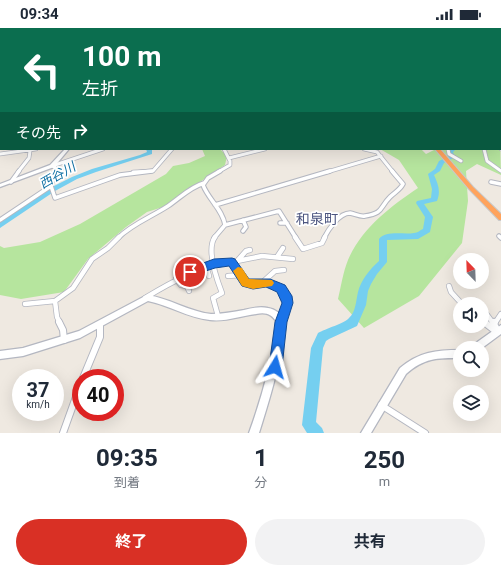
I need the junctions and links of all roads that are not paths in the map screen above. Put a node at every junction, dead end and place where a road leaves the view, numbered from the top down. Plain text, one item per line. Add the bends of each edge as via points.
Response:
1 (33, 150) edge
2 (66, 150) edge
3 (100, 150) edge
4 (171, 150) edge
5 (225, 150) edge
6 (261, 150) edge
7 (370, 150) edge
8 (438, 150) edge
9 (448, 150) edge
10 (484, 150) edge
11 (30, 151) junction
12 (0, 153) edge
13 (381, 156) junction
14 (229, 158) junction
15 (461, 161) dead end
16 (52, 166) junction
17 (499, 167) edge
18 (501, 171) edge
19 (11, 182) junction
20 (491, 182) dead end
21 (204, 183) junction
22 (501, 184) edge
23 (0, 186) edge
24 (51, 186) junction
25 (471, 188) junction
26 (215, 205) junction
27 (501, 215) edge
28 (501, 218) edge
29 (0, 220) edge
30 (243, 220) junction
31 (280, 223) dead end
32 (287, 223) junction
33 (225, 225) junction
34 (243, 231) dead end
35 (283, 248) dead end
36 (250, 250) dead end
37 (277, 257) junction
38 (293, 259) dead end
39 (235, 260) junction
40 (214, 264) junction
41 (206, 266) junction
42 (284, 270) dead end
43 (241, 275) junction
44 (209, 276) dead end
45 (228, 276) dead end
46 (176, 279) junction
47 (260, 283) junction
48 (449, 286) dead end
49 (189, 291) dead end
50 (456, 297) edge
51 (55, 301) junction
52 (139, 301) junction
53 (25, 304) dead end
54 (501, 314) edge
55 (218, 316) junction
56 (489, 317) edge
57 (281, 322) junction
58 (100, 324) junction
59 (489, 324) edge
60 (498, 329) edge
61 (64, 340) junction
62 (484, 341) edge
63 (453, 355) edge
64 (0, 356) edge
65 (87, 369) edge
66 (381, 405) junction
67 (72, 408) edge
68 (63, 433) edge
69 (254, 433) edge
70 (366, 433) edge
71 (425, 433) edge

1 - 11 street
2 - 16 street
3 - 16 street
4 - 24 street via 152,171 120,175 55,198
5 - 14 street
6 - 14 street
7 - 13 street
8 - 25 highway
9 - 15 street via 449,154
10 - 17 street via 487,161
11 - 12 street
11 - 19 street via 29,158
13 - 26 street
13 - 32 street via 402,187 381,211 363,216 346,214 331,225 322,243 303,249
14 - 21 street via 230,165
16 - 19 street
16 - 24 street via 55,167 56,173
17 - 18 street
19 - 23 street
20 - 22 street
21 - 26 street via 206,193
21 - 51 street via 196,185 167,207 122,234 92,259 73,288
24 - 29 street
25 - 27 highway
25 - 28 highway
26 - 33 street
30 - 32 street via 279,211
30 - 33 street
30 - 34 street via 246,226
31 - 32 street
33 - 40 street via 211,242
35 - 37 street
36 - 39 street
37 - 38 street
37 - 39 street via 262,256
39 - 40 street
39 - 43 street
40 - 41 street
40 - 55 street via 222,293 221,296 213,298
41 - 44 street
41 - 46 street
42 - 47 street via 275,271
43 - 45 street
43 - 47 street via 246,282
46 - 49 street via 181,285 187,286
46 - 52 street
47 - 57 street via 274,285 286,296 288,303
48 - 50 street
51 - 53 street
51 - 61 street
52 - 55 street via 147,298 156,299 205,316
52 - 58 street
54 - 60 street
55 - 57 street via 261,310 274,313
56 - 60 street
57 - 69 street via 275,367
58 - 61 street
58 - 65 street via 100,337
59 - 60 street
60 - 62 street
61 - 64 street
63 - 66 street via 419,358 412,362 403,370
66 - 70 street
66 - 71 street
67 - 68 street

